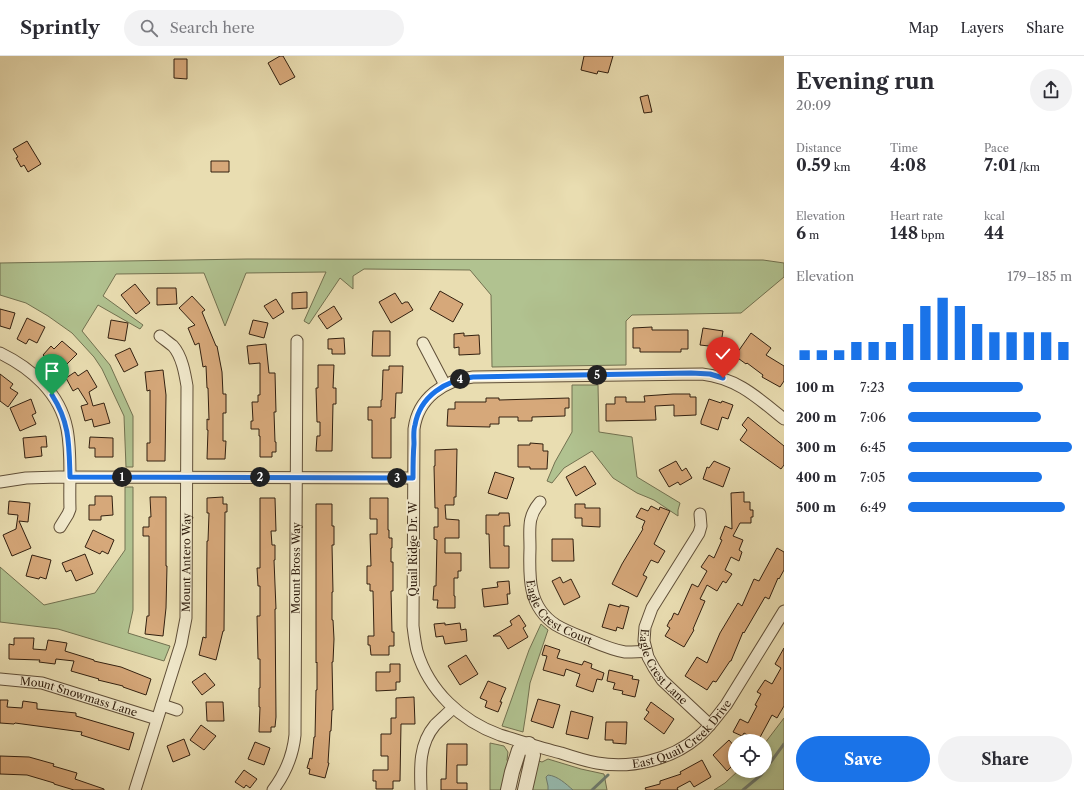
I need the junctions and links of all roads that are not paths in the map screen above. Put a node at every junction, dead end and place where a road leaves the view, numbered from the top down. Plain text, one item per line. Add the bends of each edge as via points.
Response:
1 (160, 336) dead end
2 (297, 340) dead end
3 (423, 343) dead end
4 (0, 353) edge
5 (445, 385) junction
6 (783, 417) edge
7 (70, 477) junction
8 (187, 477) junction
9 (296, 478) junction
10 (413, 478) junction
11 (0, 482) edge
12 (540, 502) dead end
13 (700, 514) dead end
14 (60, 527) dead end
15 (784, 611) edge
16 (646, 651) junction
17 (0, 679) edge
18 (162, 705) junction
19 (453, 708) junction
20 (177, 710) dead end
21 (157, 719) junction
22 (710, 725) junction
23 (529, 744) junction
24 (135, 790) edge
25 (273, 790) edge
26 (420, 790) edge
27 (508, 790) edge
28 (525, 790) edge

1 - 8 street, Mount Antero Way via 172,346 178,356 187,386
2 - 9 street, Mount Bross Way
3 - 5 street
4 - 7 street via 34,374 55,400 67,427
5 - 6 street, Quail Ridge Dr. W via 473,377 702,374 729,380
5 - 10 street, Quail Ridge Dr. W via 426,401 416,419
7 - 8 street
7 - 11 street via 26,478
7 - 14 street via 70,509
8 - 9 street
8 - 18 street, Mount Antero Way via 186,618 181,644
9 - 10 street
9 - 25 street, Mount Bross Way via 295,735 286,768
10 - 19 street, Quail Ridge Dr. W via 414,639 418,656 429,677
12 - 16 street, Eagle Crest Court via 530,519 530,573 532,589 541,610 558,626 596,642 624,652
13 - 16 street, Eagle Crest Lane via 699,533 649,614 644,641
15 - 22 street, East Quail Creek Drive via 726,705
16 - 22 street, Eagle Crest Lane via 662,680
17 - 21 street, Mount Snowmass Lane via 42,683
18 - 20 street
18 - 21 street, Mount Antero Way
19 - 23 street, Quail Ridge Dr. W via 489,731
19 - 26 street via 435,725 424,743
21 - 24 street, Mount Antero Way
22 - 23 street, East Quail Creek Drive via 697,738 677,750 650,761 634,764 597,763
23 - 27 street via 519,750
23 - 28 street via 533,756

